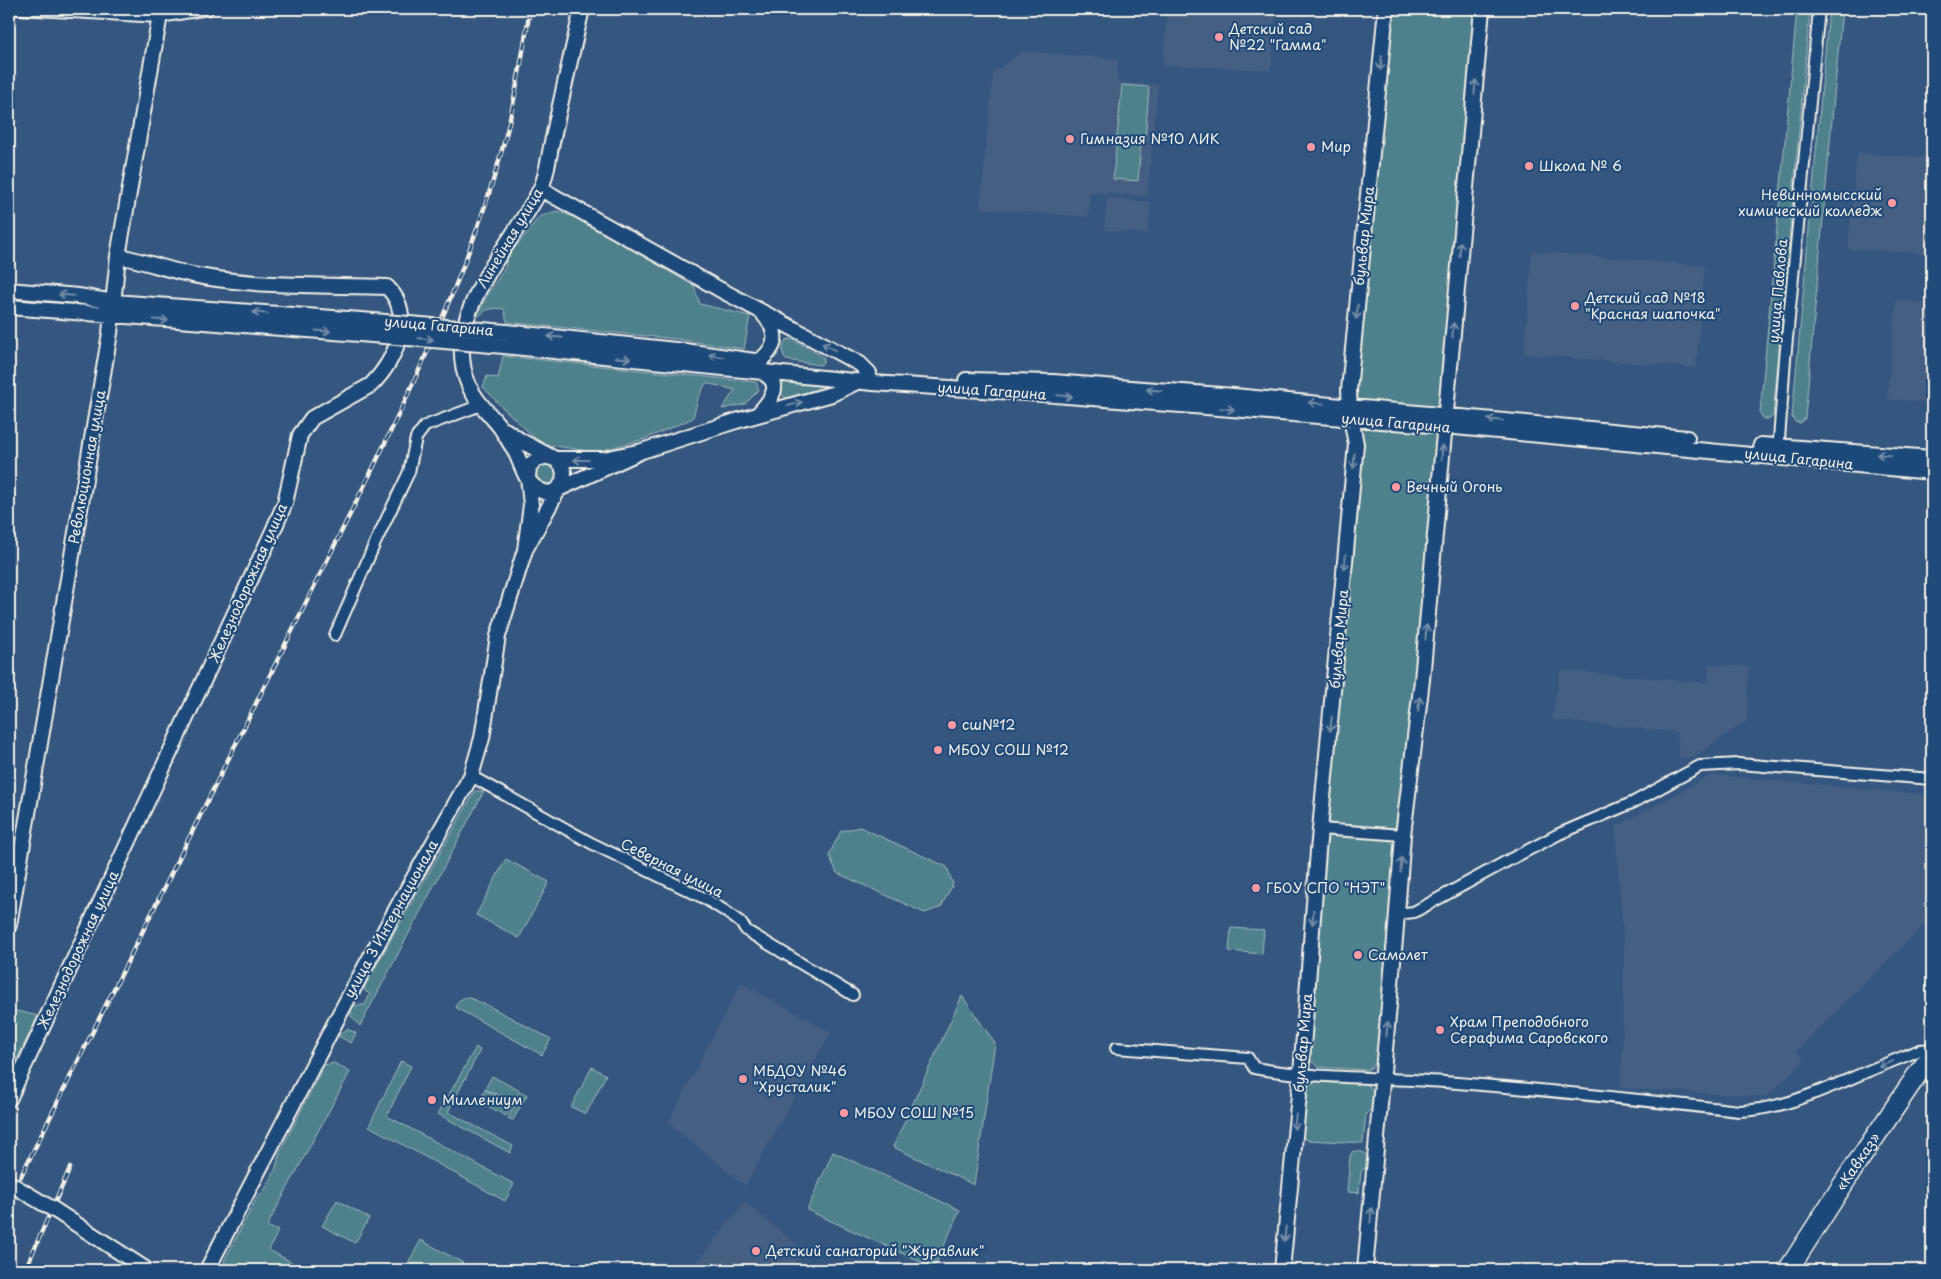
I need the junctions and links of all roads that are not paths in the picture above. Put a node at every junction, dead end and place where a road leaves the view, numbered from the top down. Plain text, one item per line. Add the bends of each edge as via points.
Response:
1 (18, 9) edge
2 (208, 9) edge
3 (582, 9) edge
4 (1386, 9) edge
5 (1482, 9) edge
6 (1819, 9) edge
7 (161, 13) edge
8 (541, 188) junction
9 (118, 256) junction
10 (9, 290) edge
11 (9, 307) edge
12 (113, 309) junction
13 (762, 312) junction
14 (360, 327) junction
15 (758, 366) junction
16 (864, 377) junction
17 (480, 405) junction
18 (1350, 412) junction
19 (758, 414) junction
20 (1445, 421) junction
21 (500, 427) junction
22 (642, 451) junction
23 (1778, 452) junction
24 (555, 458) junction
25 (1932, 458) edge
26 (1932, 472) edge
27 (528, 478) junction
28 (558, 488) junction
29 (525, 550) junction
30 (335, 635) dead end
31 (471, 776) junction
32 (1932, 779) edge
33 (1320, 829) junction
34 (1403, 835) junction
35 (1397, 914) junction
36 (9, 925) edge
37 (853, 996) dead end
38 (1116, 1048) dead end
39 (1932, 1049) edge
40 (1932, 1056) edge
41 (1301, 1074) junction
42 (1382, 1078) junction
43 (13, 1080) edge
44 (9, 1099) edge
45 (9, 1184) edge
46 (147, 1270) edge
47 (207, 1270) edge
48 (1282, 1270) edge
49 (1365, 1270) edge
50 (1788, 1270) edge

1 - 7 street
2 - 7 street
3 - 8 main road, Линейная улица
4 -> 18 main road, бульвар Мира via 1350,380
20 -> 5 main road
6 - 23 street, улица Павлова
7 - 9 main road, Революционная улица
8 - 13 main road
8 - 17 main road, Линейная улица via 494,262 469,311 460,351 462,370
9 - 12 main road, Революционная улица
9 - 43 main road, Железнодорожная улица via 202,277 238,282 387,287 399,303 400,328 390,361 378,378 312,418 300,435 284,502 273,531
12 -> 10 main road, улица Гагарина via 78,296
11 - 12 main road, улица Гагарина
12 - 14 main road, улица Гагарина
12 - 36 main road, Революционная улица
13 - 15 main road via 773,324 774,336 773,346
16 -> 13 main road via 860,364
14 -> 15 main road, улица Гагарина, bridge via 504,346
15 -> 14 main road, улица Гагарина, bridge via 685,351 506,332
15 - 16 main road, улица Гагарина
15 - 19 main road via 774,382 766,406
16 - 18 main road, улица Гагарина via 1053,382
19 -> 16 main road, улица Гагарина via 832,394
17 - 21 main road, Линейная улица
17 - 30 street via 425,426 416,438 410,472
18 - 20 main road, улица Гагарина
18 -> 33 main road, бульвар Мира via 1356,444
19 - 22 main road, улица Гагарина
20 - 23 main road, улица Гагарина
34 -> 20 main road via 1422,673
21 - 24 main road, Линейная улица
21 - 27 main road, Линейная улица
22 -> 24 main road, улица Гагарина via 604,459
22 - 28 main road, улица Гагарина
25 -> 23 main road, улица Гагарина
23 - 26 main road, улица Гагарина
24 - 27 main road via 545,456 536,460 529,467
24 - 28 main road via 564,472
27 - 28 main road via 540,492 550,493
27 - 29 main road, улица 3 Интернационала via 531,505
28 - 29 main road, улица 3 Интернационала
29 - 31 main road, улица 3 Интернационала via 498,636 482,738
31 - 37 street, Северная улица via 591,843 704,898 733,917 747,931
31 - 47 main road, улица 3 Интернационала via 342,1008
32 - 35 street via 1739,764 1700,766 1634,802 1559,834 1414,912
33 - 34 street
33 -> 41 main road, бульвар Мира
35 -> 34 main road
42 -> 35 main road
38 - 41 street via 1248,1058 1254,1068
39 -> 42 street via 1920,1050 1780,1106 1739,1111 1497,1086
40 - 50 highway, «Кавказ»
41 - 42 street
41 -> 48 main road, бульвар Мира
49 -> 42 main road
43 - 44 main road, Железнодорожная улица
45 - 46 main road, bridge

